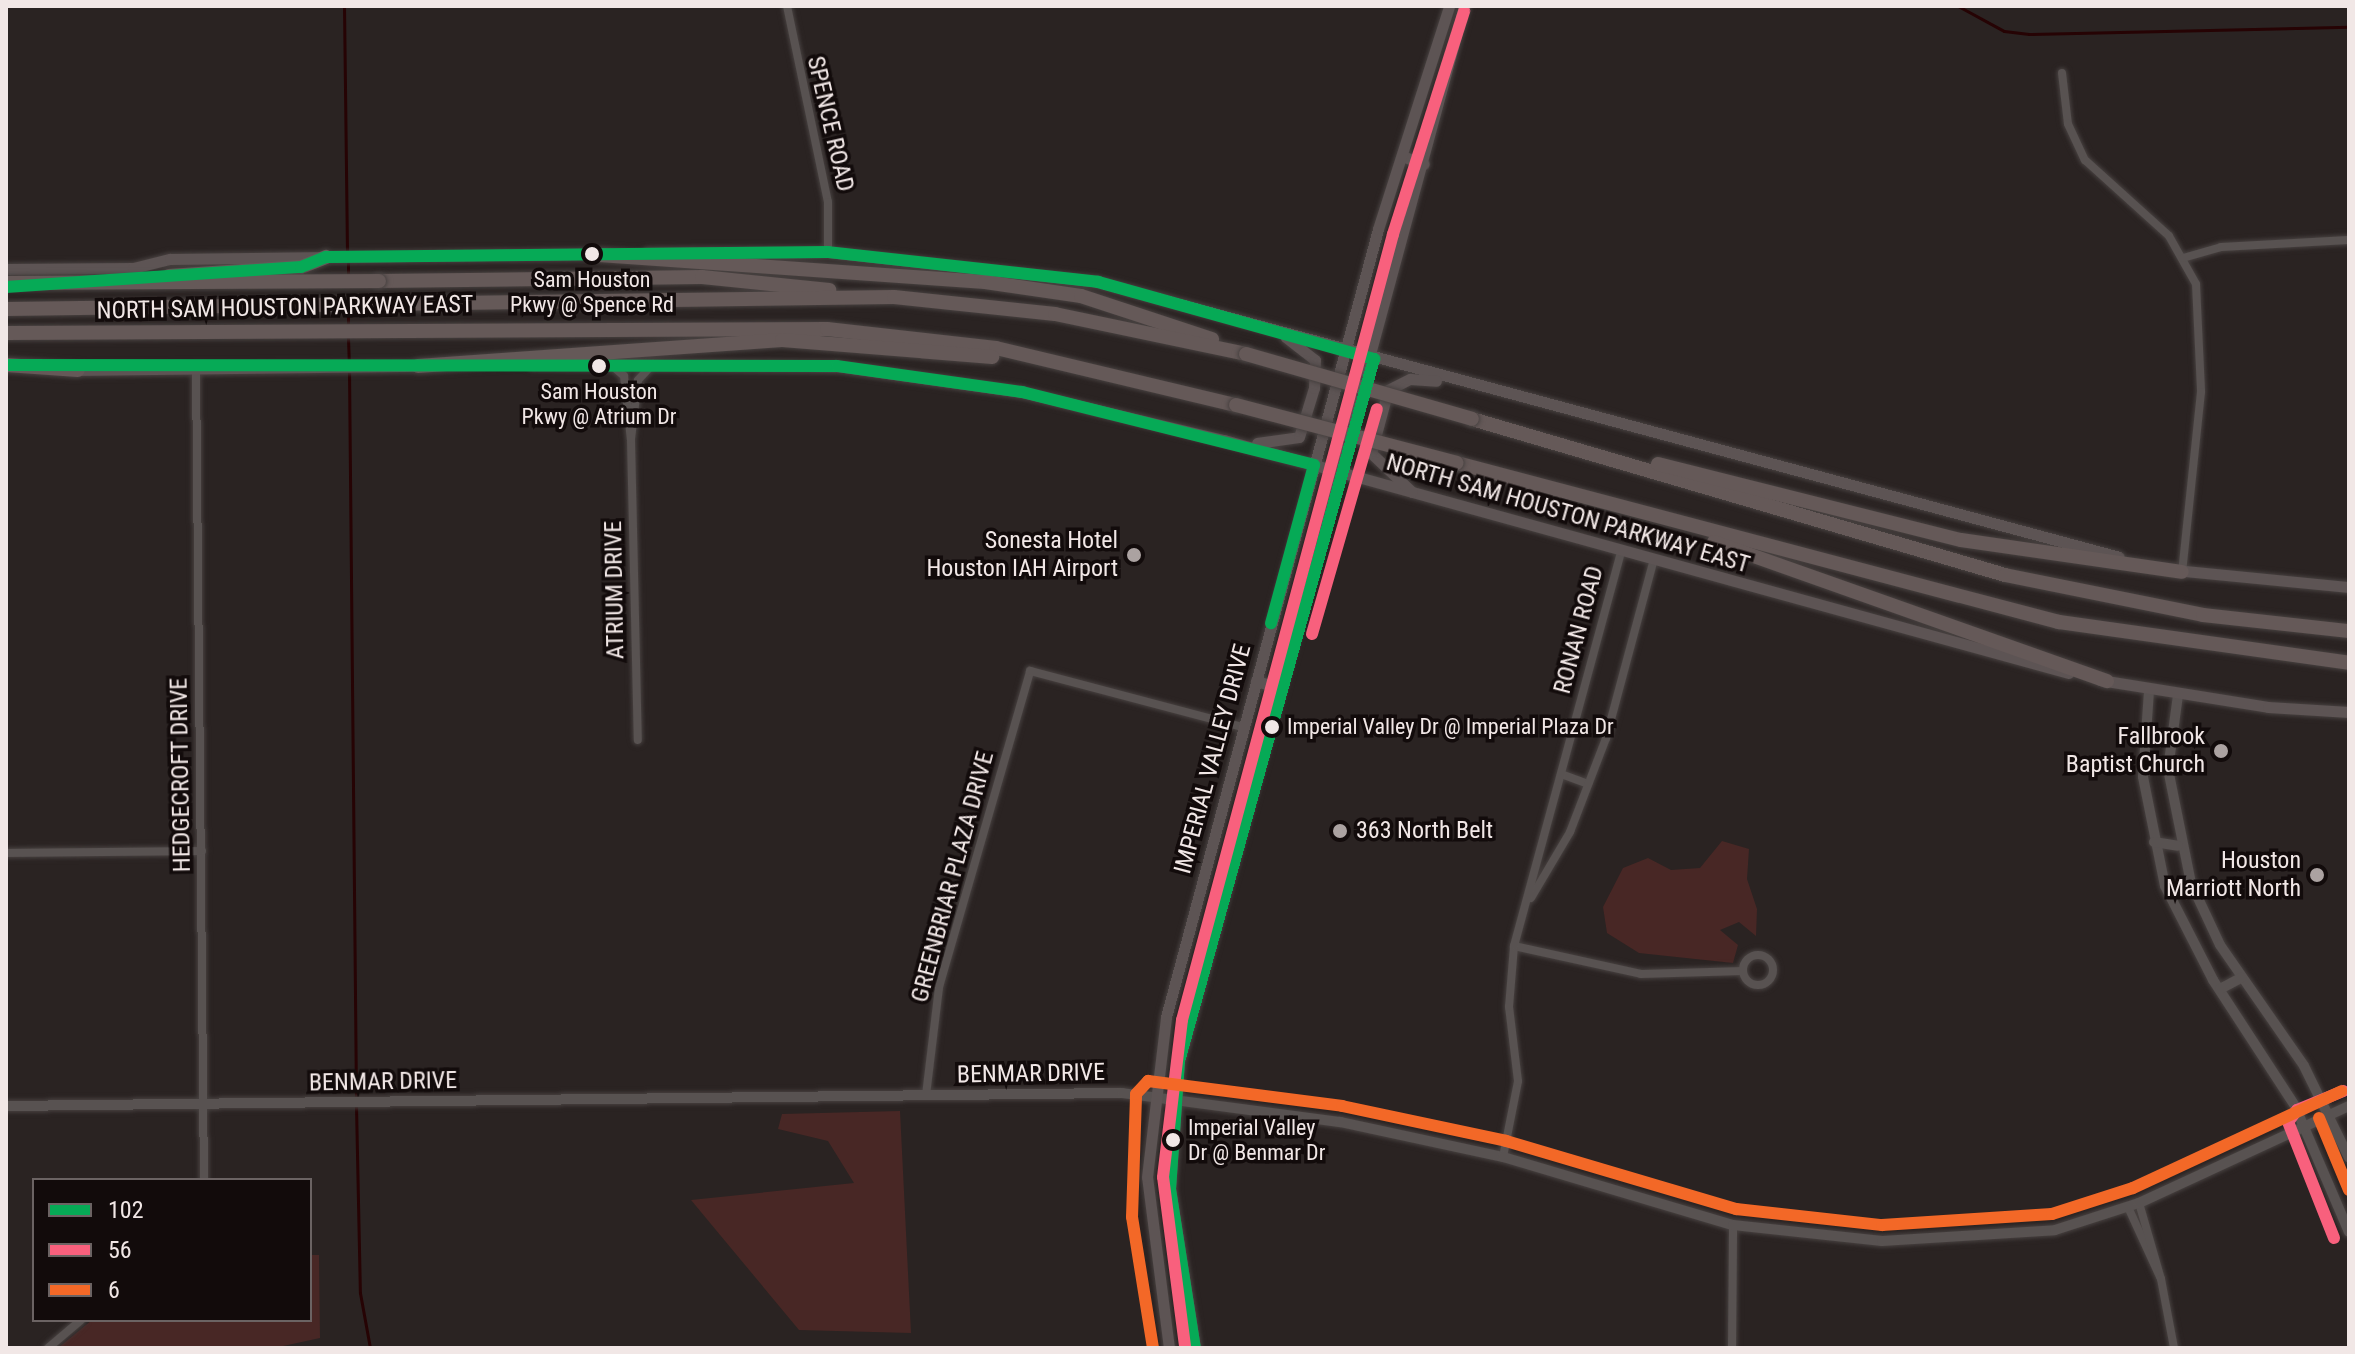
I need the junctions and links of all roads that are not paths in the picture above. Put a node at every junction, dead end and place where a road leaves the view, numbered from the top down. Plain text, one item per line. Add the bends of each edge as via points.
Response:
1 (787, 6) edge
2 (1449, 6) edge
3 (1464, 6) edge
4 (2062, 73) dead end
5 (1402, 156) junction
6 (1424, 164) junction
7 (2349, 240) edge
8 (828, 252) junction
9 (599, 255) junction
10 (326, 257) junction
11 (2183, 258) junction
12 (6, 269) edge
13 (6, 285) edge
14 (894, 297) junction
15 (6, 309) edge
16 (1275, 330) junction
17 (6, 333) edge
18 (1347, 352) junction
19 (1246, 354) junction
20 (1374, 359) junction
21 (606, 363) junction
22 (654, 363) junction
23 (1074, 363) junction
24 (6, 365) edge
25 (418, 366) junction
26 (196, 368) junction
27 (78, 370) junction
28 (6, 371) edge
29 (1469, 384) junction
30 (631, 440) junction
31 (1224, 440) junction
32 (1563, 445) junction
33 (1314, 465) junction
34 (1343, 473) junction
35 (1417, 496) junction
36 (1643, 515) junction
37 (1621, 551) junction
38 (1654, 559) junction
39 (2182, 572) junction
40 (2349, 587) edge
41 (2068, 590) junction
42 (2349, 621) edge
43 (2349, 631) edge
44 (2349, 666) edge
45 (1256, 681) junction
46 (2107, 681) junction
47 (1280, 688) junction
48 (2149, 691) junction
49 (2178, 695) junction
50 (2349, 712) edge
51 (1245, 728) junction
52 (638, 740) dead end
53 (1561, 774) junction
54 (1588, 784) junction
55 (2154, 842) junction
56 (2178, 846) junction
57 (202, 851) junction
58 (6, 853) edge
59 (1527, 905) junction
60 (1514, 946) junction
61 (1743, 971) dead end
62 (2241, 978) junction
63 (2220, 989) junction
64 (926, 1095) junction
65 (1152, 1096) junction
66 (1175, 1098) junction
67 (206, 1104) junction
68 (6, 1106) edge
69 (2349, 1106) edge
70 (2329, 1113) junction
71 (2304, 1124) junction
72 (1503, 1157) junction
73 (2349, 1158) edge
74 (204, 1178) edge
75 (2139, 1203) junction
76 (2128, 1207) junction
77 (1733, 1225) junction
78 (2349, 1232) edge
79 (1177, 1260) junction
80 (1154, 1263) junction
81 (2161, 1279) junction
82 (79, 1322) edge
83 (1194, 1345) edge
84 (1168, 1347) edge
85 (48, 1348) edge
86 (1732, 1348) edge
87 (2174, 1348) edge

1 - 8 street, SPENCE ROAD via 828,202
2 - 5 main road, IMPERIAL VALLEY DRIVE
3 - 6 main road, IMPERIAL VALLEY DRIVE
4 - 11 street via 2068,124 2085,160
5 - 6 main road
5 - 18 main road, IMPERIAL VALLEY DRIVE
6 - 20 main road, IMPERIAL VALLEY DRIVE
7 - 11 street via 2221,247
8 - 9 main road, NORTH SAM HOUSTON PARKWAY EAST
8 - 16 main road, NORTH SAM HOUSTON PARKWAY EAST via 1077,279
9 - 10 main road, NORTH SAM HOUSTON PARKWAY EAST
9 - 19 highway via 1081,296 1179,324
10 - 12 main road, NORTH SAM HOUSTON PARKWAY EAST
10 - 13 highway via 301,267
11 - 39 street via 2196,284 2202,345 2197,475
13 - 14 highway, bridge via 702,277
14 - 15 highway, NORTH SAM HOUSTON PARKWAY EAST
14 - 19 highway, NORTH SAM HOUSTON PARKWAY EAST via 1055,314
16 - 18 main road, NORTH SAM HOUSTON PARKWAY EAST
16 - 31 main road via 1315,360 1299,437 1278,445
17 - 23 highway, NORTH SAM HOUSTON PARKWAY EAST via 827,329
18 - 20 main road, NORTH SAM HOUSTON PARKWAY EAST
18 - 33 main road, IMPERIAL VALLEY DRIVE
19 - 32 highway, NORTH SAM HOUSTON PARKWAY EAST, bridge
20 - 29 main road, NORTH SAM HOUSTON PARKWAY EAST
20 - 34 main road, IMPERIAL VALLEY DRIVE
21 - 22 main road, NORTH SAM HOUSTON PARKWAY EAST
21 - 25 main road, NORTH SAM HOUSTON PARKWAY EAST
21 - 30 street, ATRIUM DRIVE via 624,376
22 - 30 street, ATRIUM DRIVE via 638,380
22 - 31 main road, NORTH SAM HOUSTON PARKWAY EAST via 931,374
23 - 25 highway via 782,340
23 - 36 highway, NORTH SAM HOUSTON PARKWAY EAST, bridge
24 - 27 highway
25 - 26 main road, NORTH SAM HOUSTON PARKWAY EAST
26 - 27 main road, NORTH SAM HOUSTON PARKWAY EAST
26 - 57 street, HEDGECROFT DRIVE
27 - 28 main road, NORTH SAM HOUSTON PARKWAY EAST
29 - 35 main road via 1410,379 1388,390 1371,453
29 - 39 main road, NORTH SAM HOUSTON PARKWAY EAST
30 - 52 street, ATRIUM DRIVE
31 - 33 main road, NORTH SAM HOUSTON PARKWAY EAST
32 - 39 highway via 1961,540
32 - 41 highway, NORTH SAM HOUSTON PARKWAY EAST via 1841,531
33 - 34 main road, NORTH SAM HOUSTON PARKWAY EAST
33 - 45 main road, IMPERIAL VALLEY DRIVE
34 - 35 main road, NORTH SAM HOUSTON PARKWAY EAST
34 - 47 main road, IMPERIAL VALLEY DRIVE
35 - 37 main road, NORTH SAM HOUSTON PARKWAY EAST
36 - 44 highway, NORTH SAM HOUSTON PARKWAY EAST via 2059,622
36 - 46 highway
37 - 38 main road, NORTH SAM HOUSTON PARKWAY EAST
37 - 53 street, RONAN ROAD
38 - 46 main road, NORTH SAM HOUSTON PARKWAY EAST via 1982,654
38 - 54 street, RONAN ROAD
39 - 40 main road, NORTH SAM HOUSTON PARKWAY EAST
41 - 42 highway via 2267,618
41 - 43 highway, NORTH SAM HOUSTON PARKWAY EAST via 2203,615
45 - 47 main road
45 - 51 main road, IMPERIAL VALLEY DRIVE
46 - 48 main road, NORTH SAM HOUSTON PARKWAY EAST
47 - 66 main road, IMPERIAL VALLEY DRIVE via 1193,1002
48 - 49 main road, NORTH SAM HOUSTON PARKWAY EAST
48 - 55 street via 2143,777
49 - 50 main road, NORTH SAM HOUSTON PARKWAY EAST
49 - 56 street via 2168,769
51 - 64 street, GREENBRIAR PLAZA DRIVE via 1030,671 939,987
51 - 65 main road, IMPERIAL VALLEY DRIVE via 1171,993
53 - 54 street
53 - 59 street, RONAN ROAD
54 - 59 street, RONAN ROAD
55 - 56 street
55 - 63 street via 2182,926
56 - 62 street
57 - 58 street
57 - 67 street, HEDGECROFT DRIVE
59 - 60 street, RONAN ROAD
60 - 61 street via 1641,974
60 - 72 street, RONAN ROAD via 1509,1007 1518,1081
62 - 63 street
62 - 70 street
63 - 71 street
64 - 65 street, BENMAR DRIVE
64 - 67 street, BENMAR DRIVE
65 - 66 street, BENMAR DRIVE
65 - 80 main road, IMPERIAL VALLEY DRIVE via 1147,1177
66 - 72 street, BENMAR DRIVE via 1340,1122
66 - 79 main road, IMPERIAL VALLEY DRIVE via 1170,1189
67 - 68 street, BENMAR DRIVE
67 - 74 street, HEDGECROFT DRIVE
69 - 70 street, BENMAR DRIVE
70 - 71 street, BENMAR DRIVE
70 - 73 street
71 - 75 street, BENMAR DRIVE
71 - 78 street
72 - 77 street, BENMAR DRIVE
75 - 76 street, BENMAR DRIVE
75 - 81 street
76 - 77 street, BENMAR DRIVE via 2055,1230 1961,1241 1882,1241
76 - 81 street
77 - 86 street
79 - 80 main road
79 - 83 main road, IMPERIAL VALLEY DRIVE
80 - 84 main road, IMPERIAL VALLEY DRIVE
81 - 87 street
82 - 85 street

